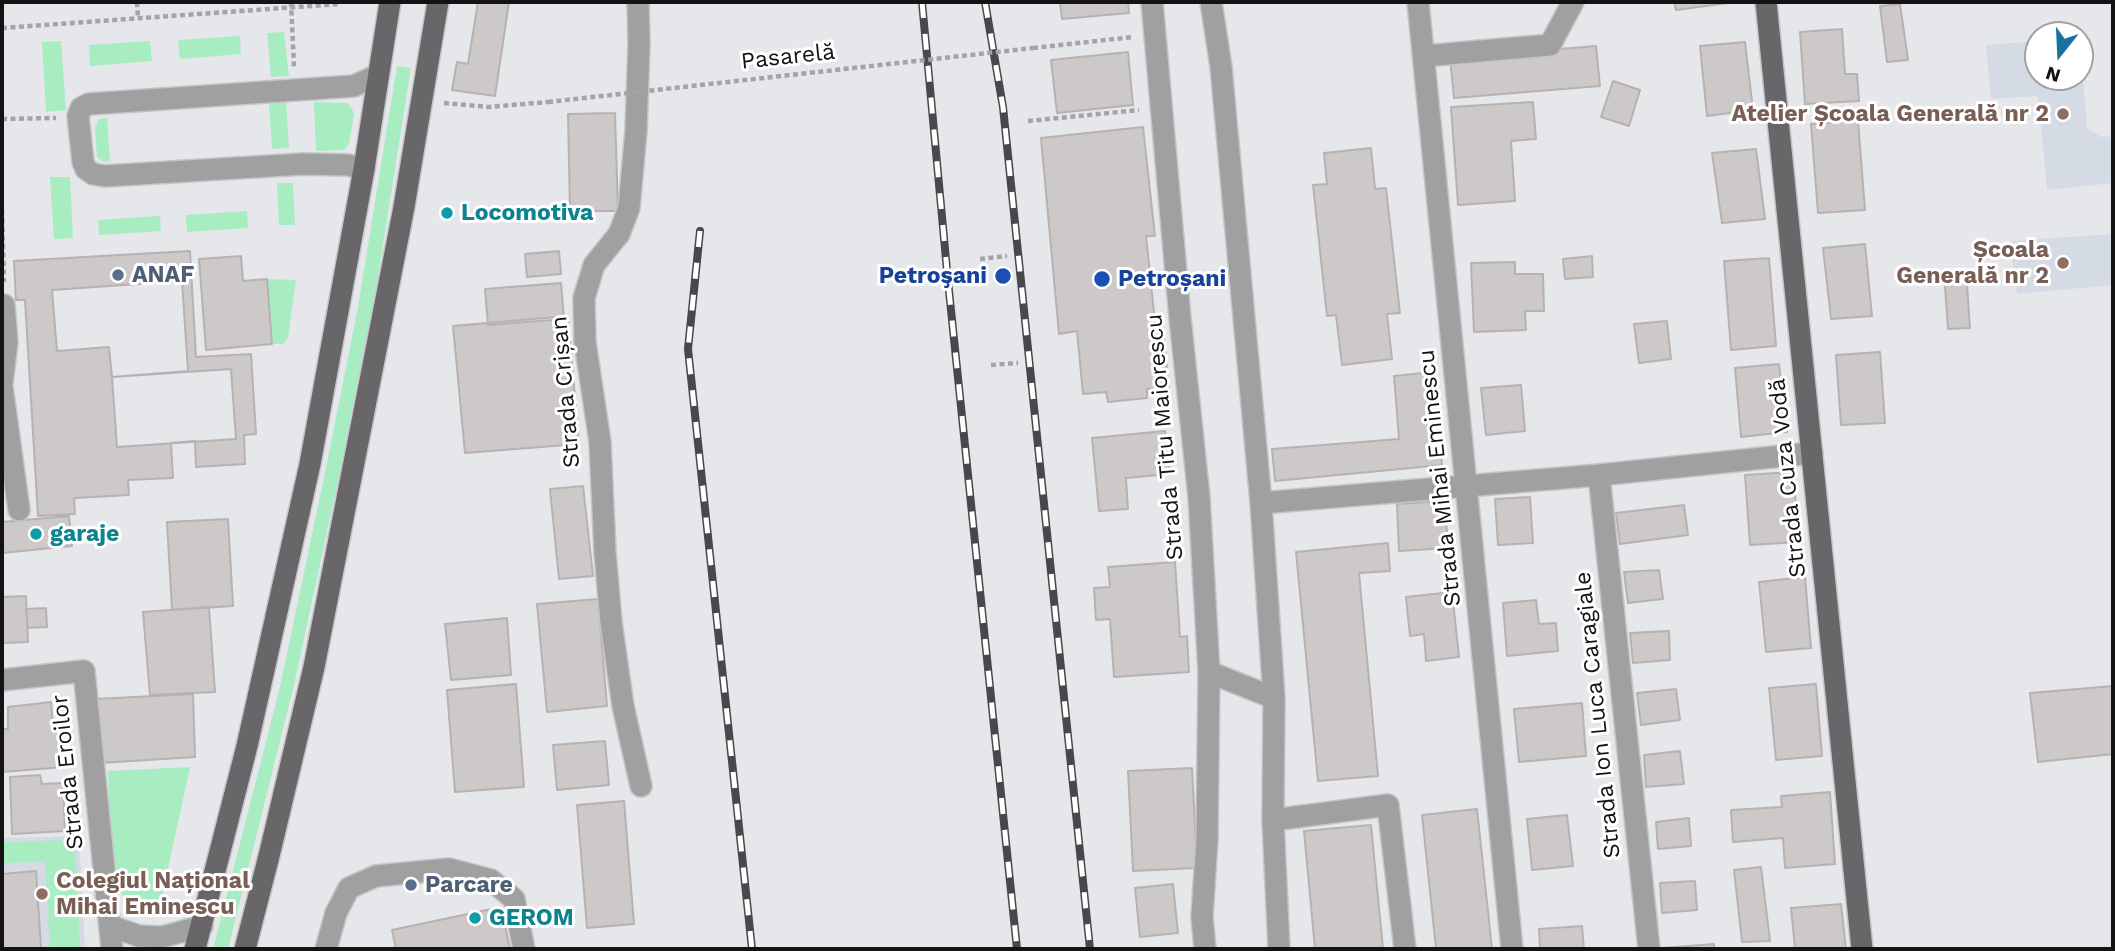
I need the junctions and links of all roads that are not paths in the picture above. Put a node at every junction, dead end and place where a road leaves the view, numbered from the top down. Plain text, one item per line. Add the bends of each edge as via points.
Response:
1 (390, 2) edge
2 (438, 2) edge
3 (638, 2) edge
4 (1152, 2) edge
5 (1211, 2) edge
6 (1418, 2) edge
7 (1573, 2) edge
8 (1766, 2) edge
9 (1424, 56) junction
10 (378, 75) junction
11 (364, 169) junction
12 (4, 305) road end
13 (2, 385) edge
14 (1812, 453) junction
15 (1599, 475) junction
16 (1467, 487) junction
17 (1261, 503) junction
18 (19, 510) dead end
19 (1209, 672) junction
20 (2, 680) edge
21 (1274, 698) junction
22 (641, 786) dead end
23 (1273, 820) junction
24 (110, 926) junction
25 (202, 926) junction
26 (112, 949) edge
27 (195, 949) edge
28 (244, 949) edge
29 (327, 949) edge
30 (524, 949) edge
31 (1205, 949) edge
32 (1279, 949) edge
33 (1405, 949) edge
34 (1512, 949) edge
35 (1649, 949) edge
36 (1862, 949) edge

1 - 10 main road
2 - 28 main road via 402,220 316,653
3 - 22 street, Strada Crișan via 637,106 629,208 619,234 594,265 584,298 585,342 600,442 611,622
4 - 19 street, Strada Titu Maiorescu via 1199,497
5 - 17 street
6 - 9 street, Strada Mihai Eminescu
7 - 9 street via 1550,45
8 - 14 main road, Strada Cuza Vodă
9 - 16 street, Strada Mihai Eminescu
10 - 11 main road
10 - 11 street via 354,86 89,104 78,116 83,162 93,174 303,164
11 - 25 main road via 310,464
12 - 13 street via 7,342
13 - 18 street
14 - 15 street
14 - 36 main road, Strada Cuza Vodă
15 - 16 street
15 - 35 street, Strada Ion Luca Caragiale
16 - 17 street
16 - 34 street, Strada Mihai Eminescu
17 - 21 street
19 - 21 street
19 - 31 street, Strada Titu Maiorescu
20 - 24 street, Strada Eroilor via 84,671
21 - 23 street
23 - 32 street
23 - 33 street via 1388,805
24 - 25 street via 139,936 162,937
24 - 26 street, Strada Eroilor
25 - 27 main road
29 - 30 street via 336,913 349,888 376,876 449,869 491,880 514,899

